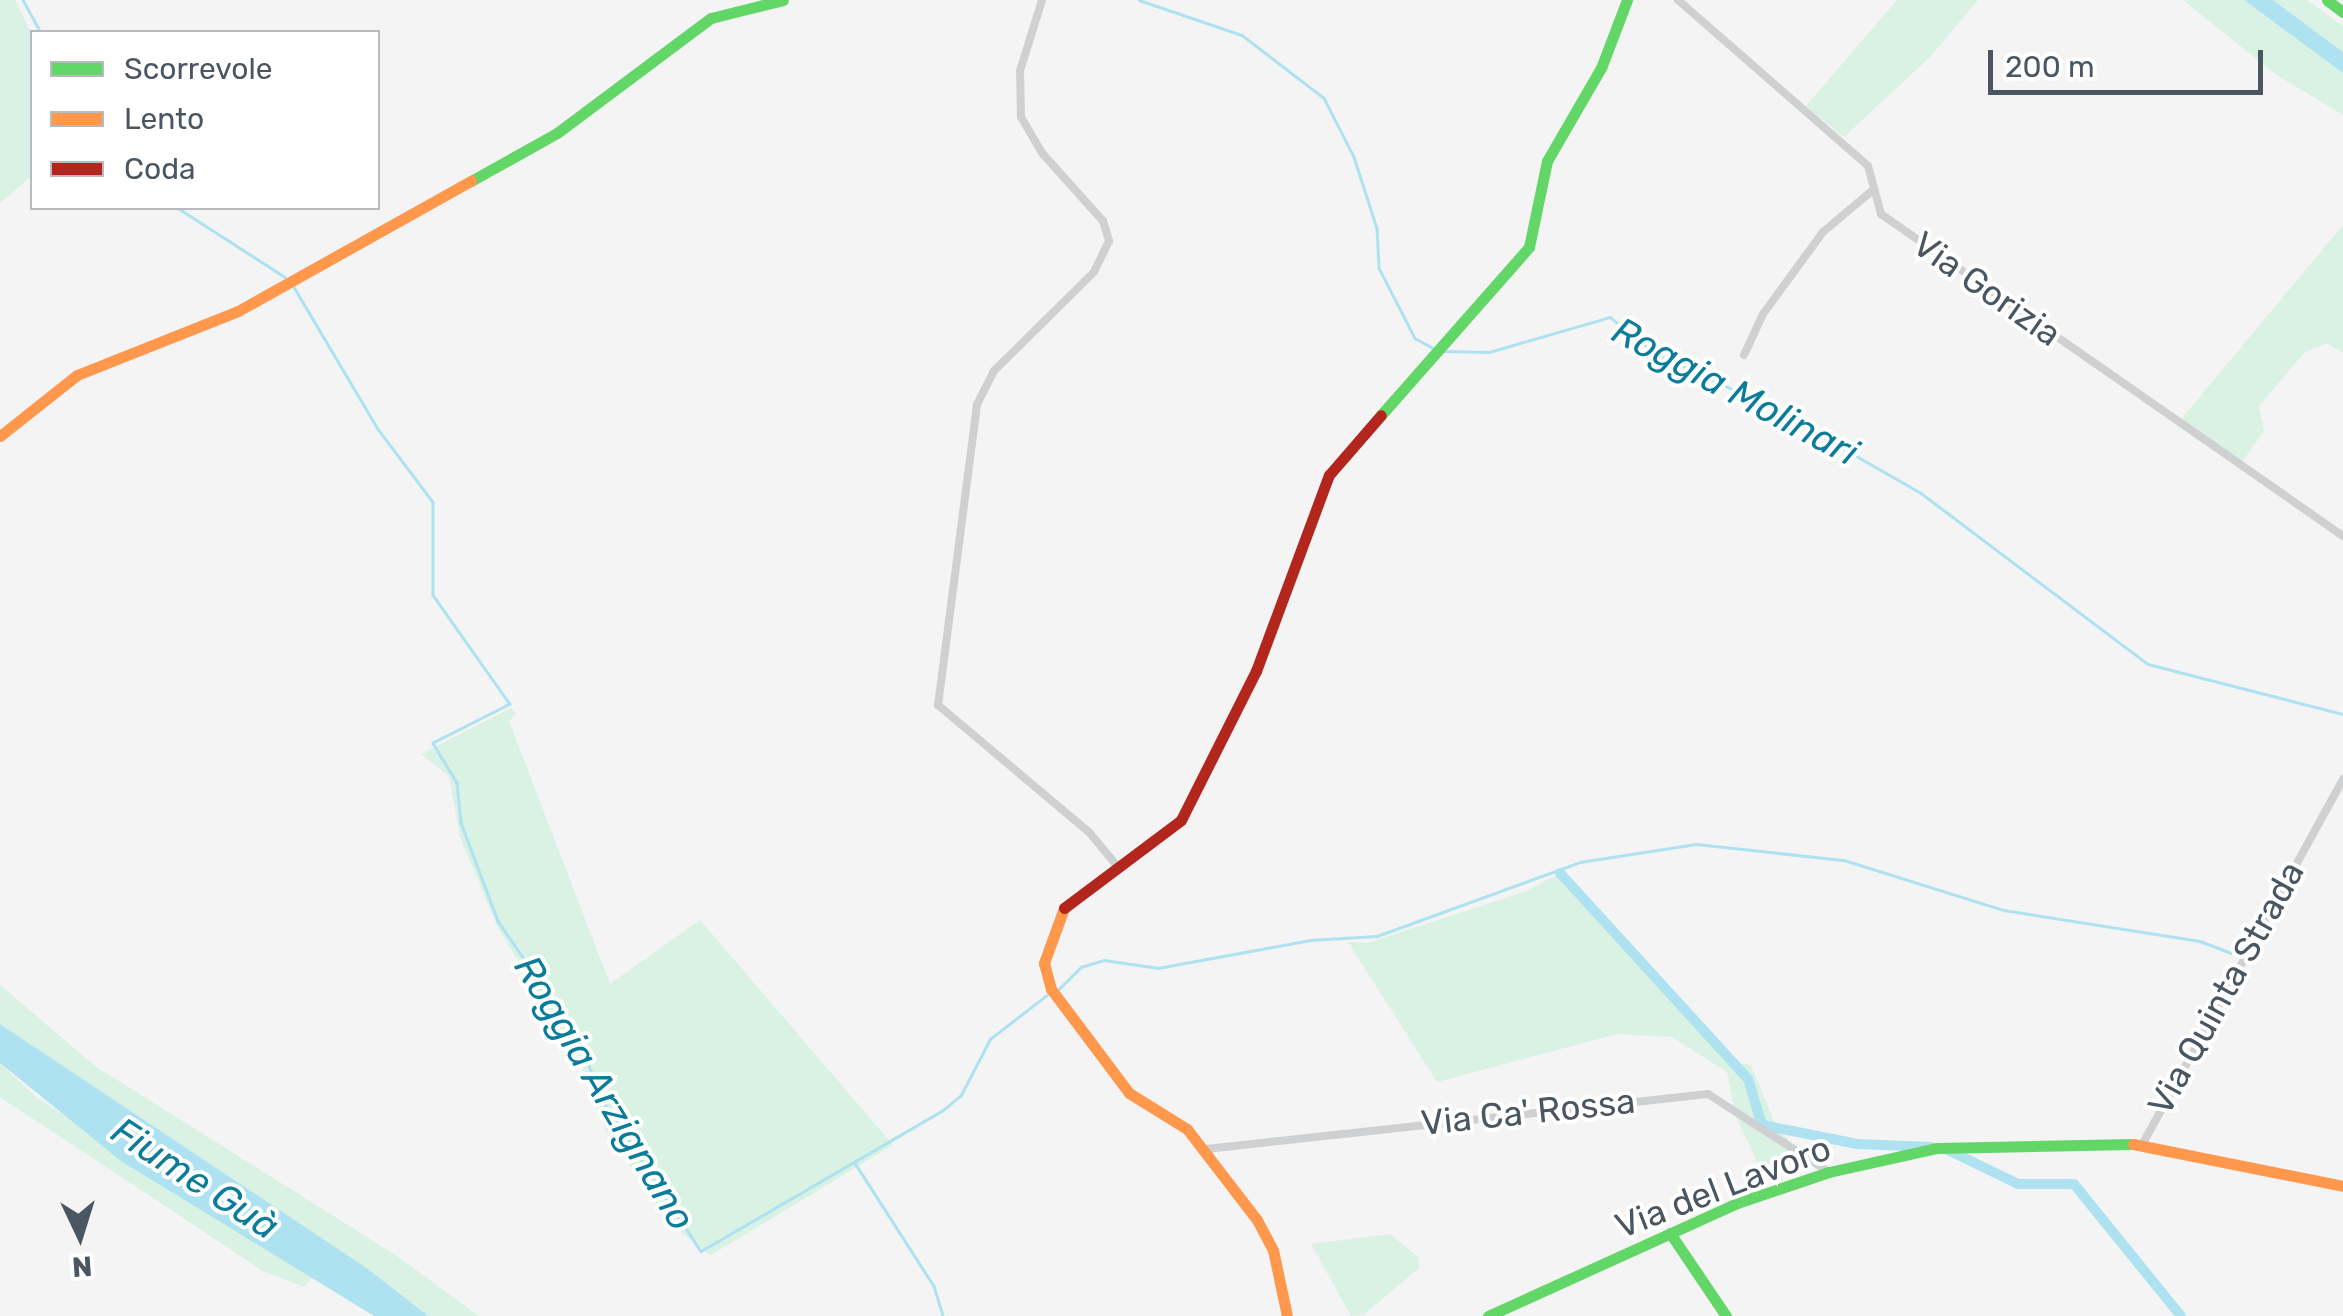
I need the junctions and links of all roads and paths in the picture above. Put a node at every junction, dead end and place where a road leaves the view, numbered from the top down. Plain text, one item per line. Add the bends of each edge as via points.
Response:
1 (784, 0) edge
2 (1042, 0) edge
3 (1627, 0) edge
4 (1678, 0) edge
5 (2327, 0) edge
6 (2343, 12) edge
7 (1874, 189) junction
8 (1744, 354) dead end
9 (0, 436) edge
10 (2343, 536) edge
11 (2343, 779) edge
12 (1118, 867) junction
13 (2142, 1145) junction
14 (1206, 1150) junction
15 (1829, 1172) junction
16 (2343, 1186) edge
17 (1670, 1233) junction
18 (1287, 1316) edge
19 (1488, 1316) edge
20 (1726, 1316) edge

1 - 9 street via 711,18 557,133 238,312 77,375
2 - 12 street via 1020,71 1021,117 1042,153 1103,221 1109,241 1094,272 994,371 977,405 938,705 1089,832
3 - 12 street via 1594,84 1547,161 1529,248 1329,474 1256,671 1181,820
4 - 7 street, Via Gorizia via 1868,166
5 - 6 street
7 - 8 street via 1823,232 1763,314
7 - 10 street, Via Gorizia via 1881,214
11 - 13 street, Via Quinta Strada
12 - 14 street via 1059,912 1044,963 1050,988 1129,1093 1187,1129
13 - 15 street, Via del Lavoro via 1988,1144
13 - 16 street, Via del Lavoro
14 - 15 street, Via Ca' Rossa via 1708,1094
14 - 18 street via 1273,1250
15 - 17 street, Via del Lavoro
17 - 19 street, Via del Lavoro
17 - 20 street

